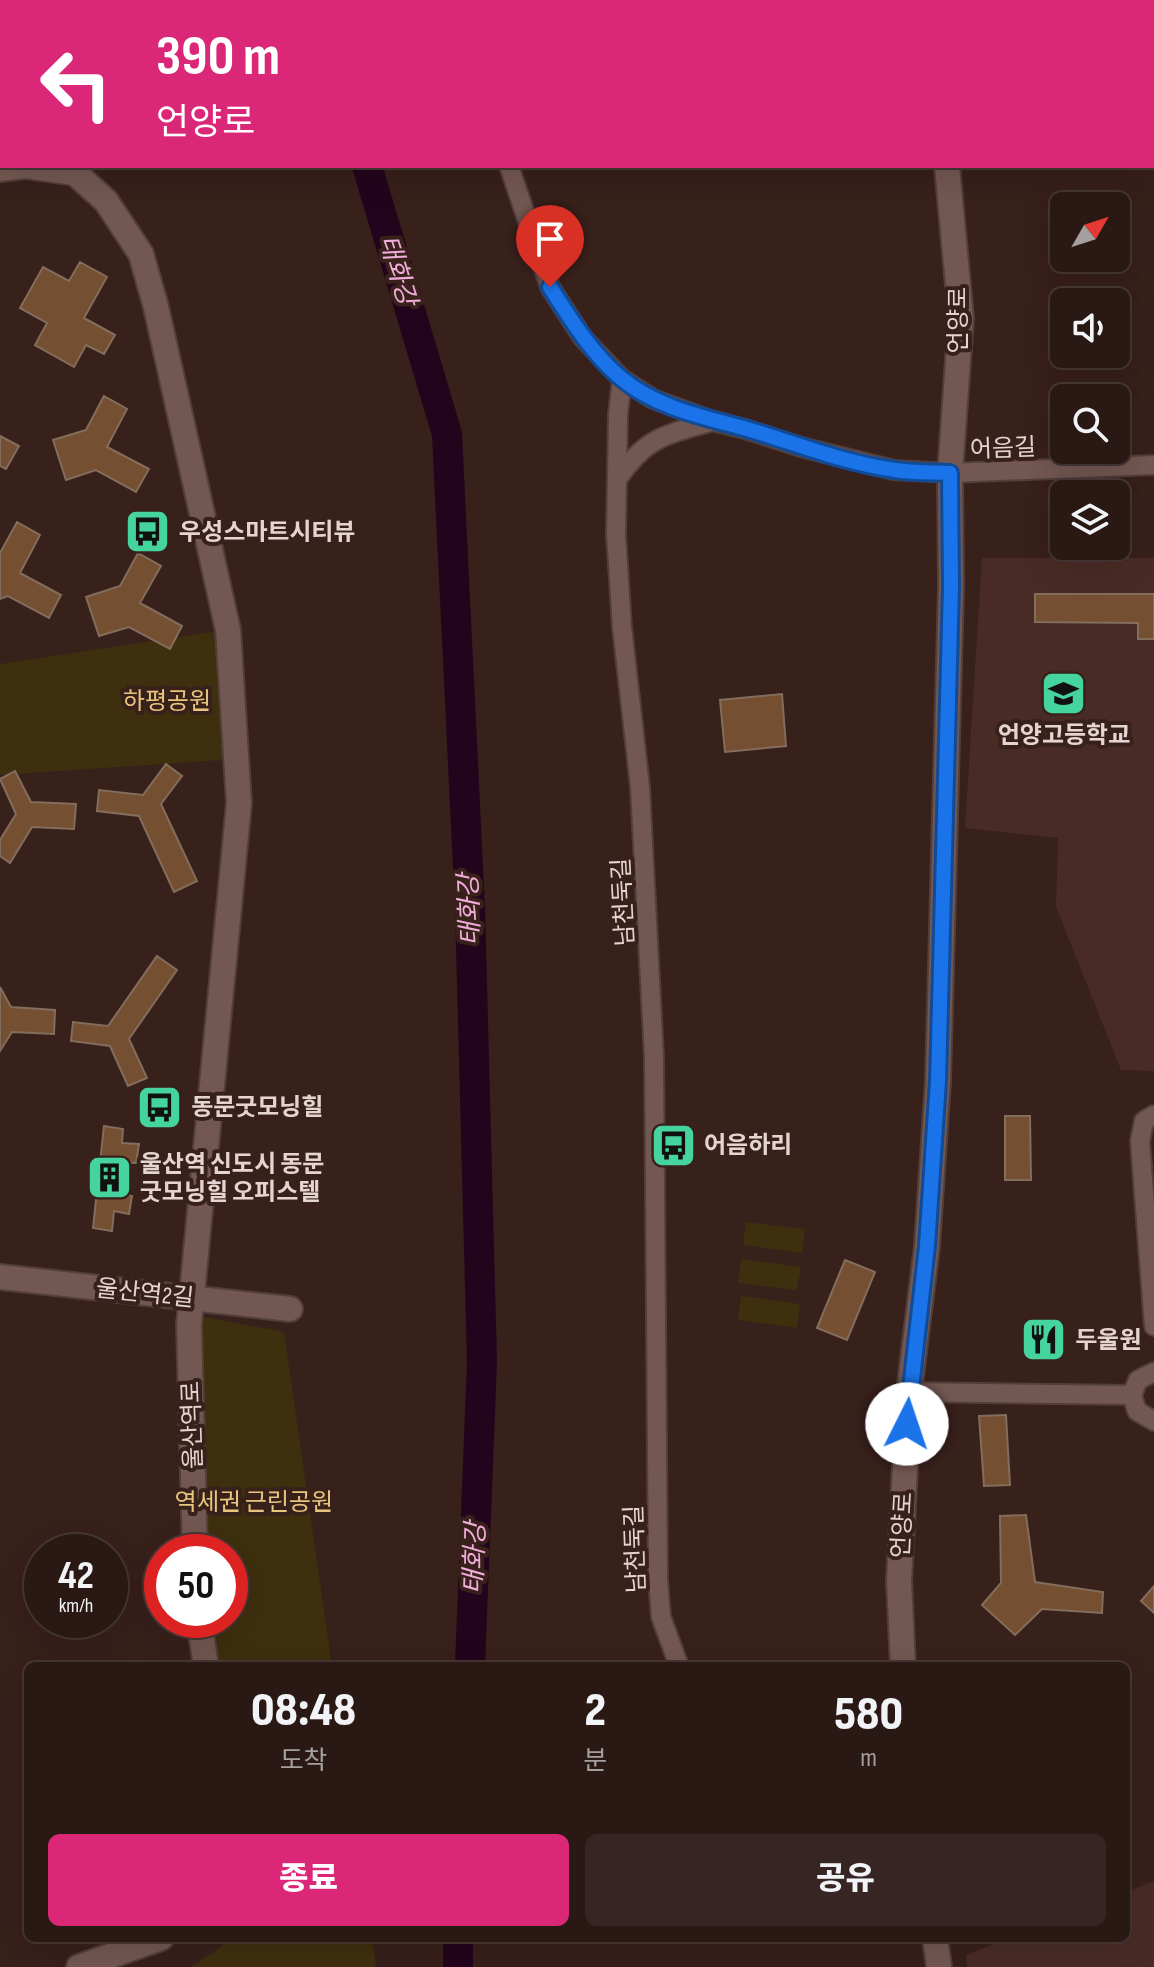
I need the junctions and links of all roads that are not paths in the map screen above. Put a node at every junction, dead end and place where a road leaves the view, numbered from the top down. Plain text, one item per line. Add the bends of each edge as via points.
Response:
1 (39, 168) edge
2 (510, 168) edge
3 (947, 168) edge
4 (622, 379) junction
5 (713, 421) junction
6 (1154, 465) edge
7 (950, 473) junction
8 (618, 478) junction
9 (1154, 1115) edge
10 (0, 1277) edge
11 (192, 1299) junction
12 (290, 1309) dead end
13 (1154, 1326) edge
14 (1154, 1372) edge
15 (909, 1392) junction
16 (1132, 1395) junction
17 (1154, 1421) edge
18 (195, 1534) edge
19 (202, 1638) edge
20 (205, 1662) edge
21 (678, 1662) edge
22 (903, 1662) edge
23 (150, 1942) edge
24 (936, 1942) edge
25 (79, 1967) edge
26 (939, 1967) edge

1 - 11 street, 울산역로 via 75,173 106,201 141,254 228,630 239,803
2 - 4 street via 550,287 583,338
3 - 7 street, 언양로 via 961,318
4 - 5 street via 653,399
4 - 8 street, 남천둑길
5 - 7 street via 894,470
5 - 8 street via 659,437 631,459
6 - 7 street, 어음길
7 - 15 street, 언양로 via 938,1081 927,1246
8 - 21 street, 남천둑길 via 616,535 640,787 654,1057 658,1580 661,1617
9 - 13 street via 1144,1121 1140,1141
10 - 11 street, 울산역2길
11 - 12 street, 울산역2길
11 - 18 street, 울산역로
14 - 16 street via 1138,1380
15 - 16 street
15 - 22 street, 언양로 via 899,1581
16 - 17 street via 1137,1411
19 - 20 street
23 - 25 street
24 - 26 street

